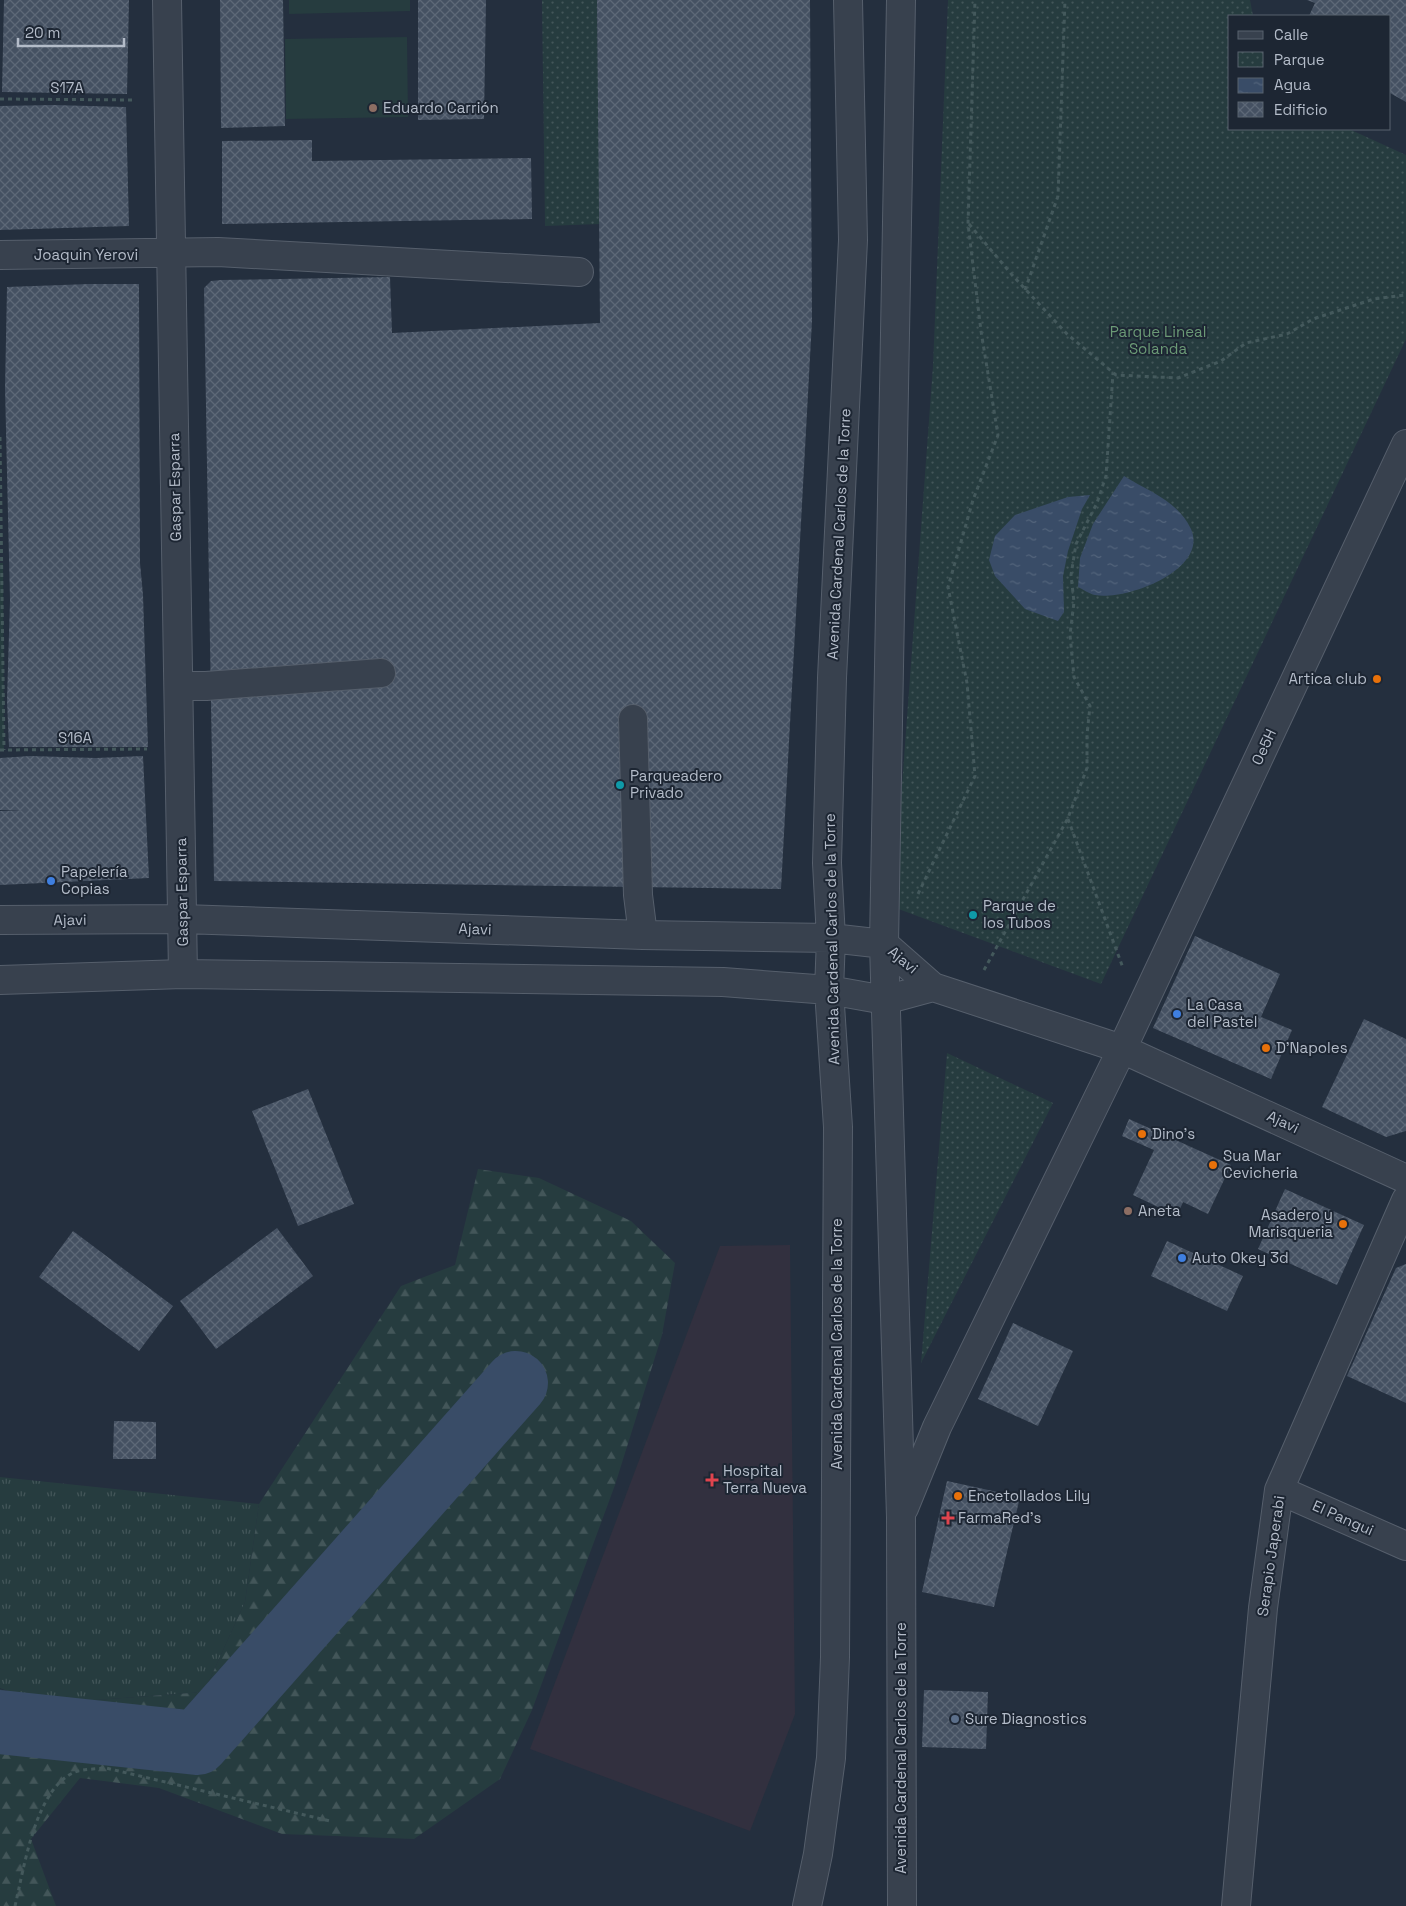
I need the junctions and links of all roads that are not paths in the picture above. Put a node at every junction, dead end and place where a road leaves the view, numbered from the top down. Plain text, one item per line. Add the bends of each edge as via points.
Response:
1 (167, 0) edge
2 (848, 0) edge
3 (901, 0) edge
4 (172, 254) junction
5 (0, 255) edge
6 (579, 272) dead end
7 (1406, 444) edge
8 (381, 673) dead end
9 (179, 686) junction
10 (633, 719) dead end
11 (183, 918) junction
12 (0, 920) edge
13 (643, 935) junction
14 (831, 938) junction
15 (884, 944) junction
16 (183, 974) junction
17 (0, 980) edge
18 (933, 987) junction
19 (830, 990) junction
20 (885, 1000) junction
21 (1122, 1049) junction
22 (1406, 1179) edge
23 (1406, 1200) edge
24 (1280, 1490) junction
25 (900, 1517) junction
26 (1406, 1546) edge
27 (807, 1906) edge
28 (902, 1906) edge
29 (1236, 1906) edge

1 - 4 street, Gaspar Esparra
2 - 14 street, Avenida Cardenal Carlos de la Torre via 853,240 832,678 827,862
3 - 15 street, Avenida Cardenal Carlos de la Torre
4 - 5 street, Joaquin Yerovi
4 - 6 street, Joaquin Yerovi via 218,252
4 - 9 street, Gaspar Esparra
7 - 21 street, Oe5H
8 - 9 street
9 - 11 street, Gaspar Esparra
10 - 13 street via 637,888
11 - 12 street, Ajavi
11 - 13 street, Ajavi
11 - 16 street, Gaspar Esparra
13 - 14 street, Ajavi
14 - 15 street, Ajavi
14 - 19 street, Avenida Cardenal Carlos de la Torre
15 - 18 street, Ajavi
15 - 20 street, Avenida Cardenal Carlos de la Torre
16 - 17 street, Ajavi
16 - 19 street, Ajavi via 723,982
18 - 20 street, Ajavi
18 - 21 street, Ajavi
19 - 20 street, Ajavi
19 - 27 street, Avenida Cardenal Carlos de la Torre via 838,1127 835,1657 831,1758 818,1854
20 - 25 street, Avenida Cardenal Carlos de la Torre
21 - 22 street, Ajavi
21 - 25 street, Oe5H via 937,1427
23 - 24 street, Serapio Japerabi
24 - 26 street, El Pangui
24 - 29 street, Serapio Japerabi via 1263,1608
25 - 28 street, Avenida Cardenal Carlos de la Torre

